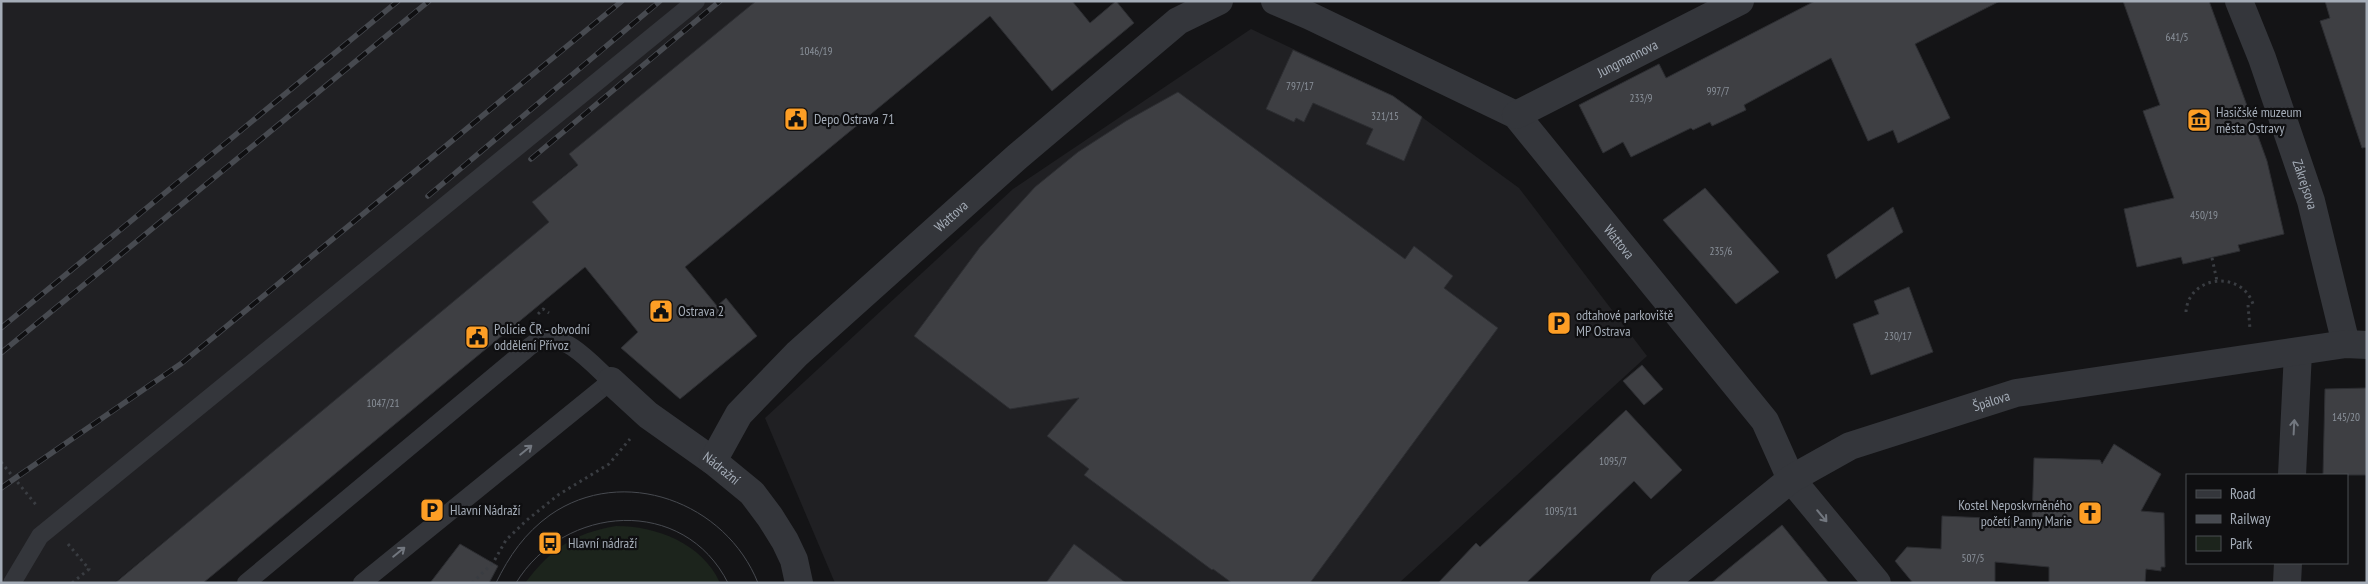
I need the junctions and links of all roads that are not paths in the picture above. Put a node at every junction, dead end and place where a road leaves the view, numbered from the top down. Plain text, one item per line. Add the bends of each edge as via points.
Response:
1 (696, 1) edge
2 (1219, 1) edge
3 (1275, 1) edge
4 (1740, 1) edge
5 (2239, 1) edge
6 (1320, 8) edge
7 (1516, 115) junction
8 (2356, 345) edge
9 (2298, 352) junction
10 (611, 380) junction
11 (713, 461) junction
12 (2292, 474) edge
13 (1790, 479) junction
14 (2288, 564) edge
15 (12, 583) edge
16 (246, 583) edge
17 (362, 583) edge
18 (799, 583) edge
19 (1664, 583) edge
20 (1877, 583) edge
21 (2286, 583) edge

1 - 15 lane via 40,536
2 - 11 street, Wattova via 1178,21 1017,157 797,354 739,414
3 - 6 street, Wattova
4 - 7 street, Jungmannova
5 - 8 street, Zákrejsova via 2311,201
6 - 7 street, Wattova
7 - 13 street, Wattova via 1765,421
8 - 9 street, Špálova
12 -> 9 street
9 - 13 street, Špálova via 2184,366 2016,393 1850,446
10 - 11 street, Nádražní via 648,415
10 - 16 lane via 573,347 557,339 541,340 514,359
17 -> 10 lane
11 - 18 street, Nádražní via 752,493 770,517 794,560
13 - 19 street, Špálova
13 -> 20 street, Wattova
14 - 21 street

